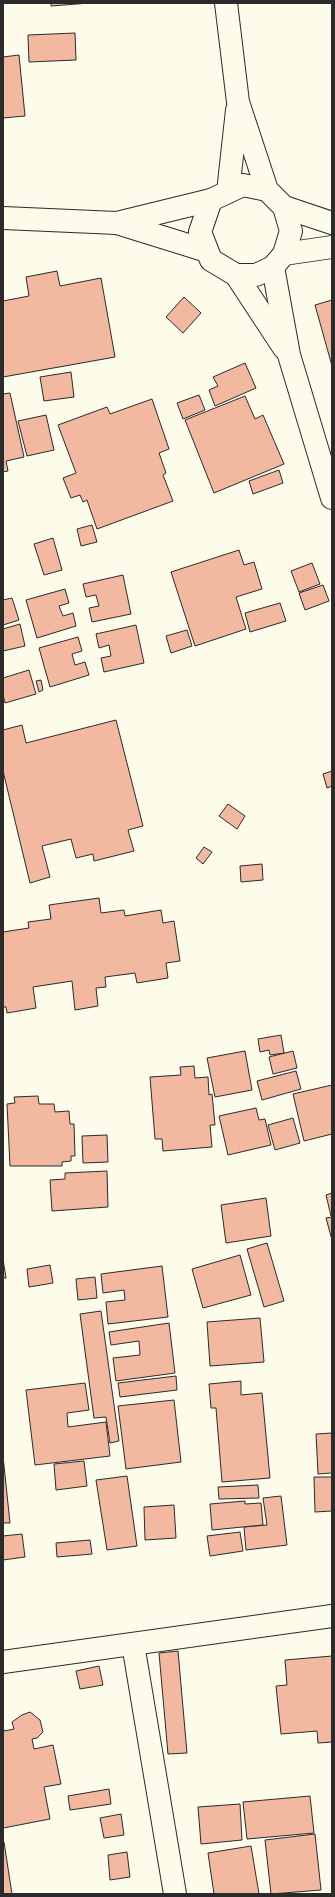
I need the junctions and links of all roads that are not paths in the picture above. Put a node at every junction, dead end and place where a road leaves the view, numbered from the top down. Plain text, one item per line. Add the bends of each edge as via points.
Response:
1 (226, 3) edge
2 (238, 102) junction
3 (267, 190) junction
4 (220, 196) junction
5 (284, 208) junction
6 (3, 218) edge
7 (118, 223) junction
8 (332, 223) edge
9 (332, 247) edge
10 (207, 251) junction
11 (278, 261) junction
12 (236, 275) junction
13 (289, 355) junction
14 (332, 498) edge
15 (332, 1616) edge
16 (133, 1644) junction
17 (3, 1662) edge
18 (175, 1894) edge

1 - 2 street
2 - 3 street
2 - 4 street
3 - 4 street via 243,185
3 - 5 street
4 - 7 street
4 - 10 street via 200,232
5 - 8 street
5 - 11 street via 291,231
6 - 7 street
7 - 10 street
9 - 11 street
10 - 12 street via 211,260
11 - 12 street via 256,275
11 - 13 street
12 - 13 street
13 - 14 street
15 - 16 street
16 - 17 street
16 - 18 street

